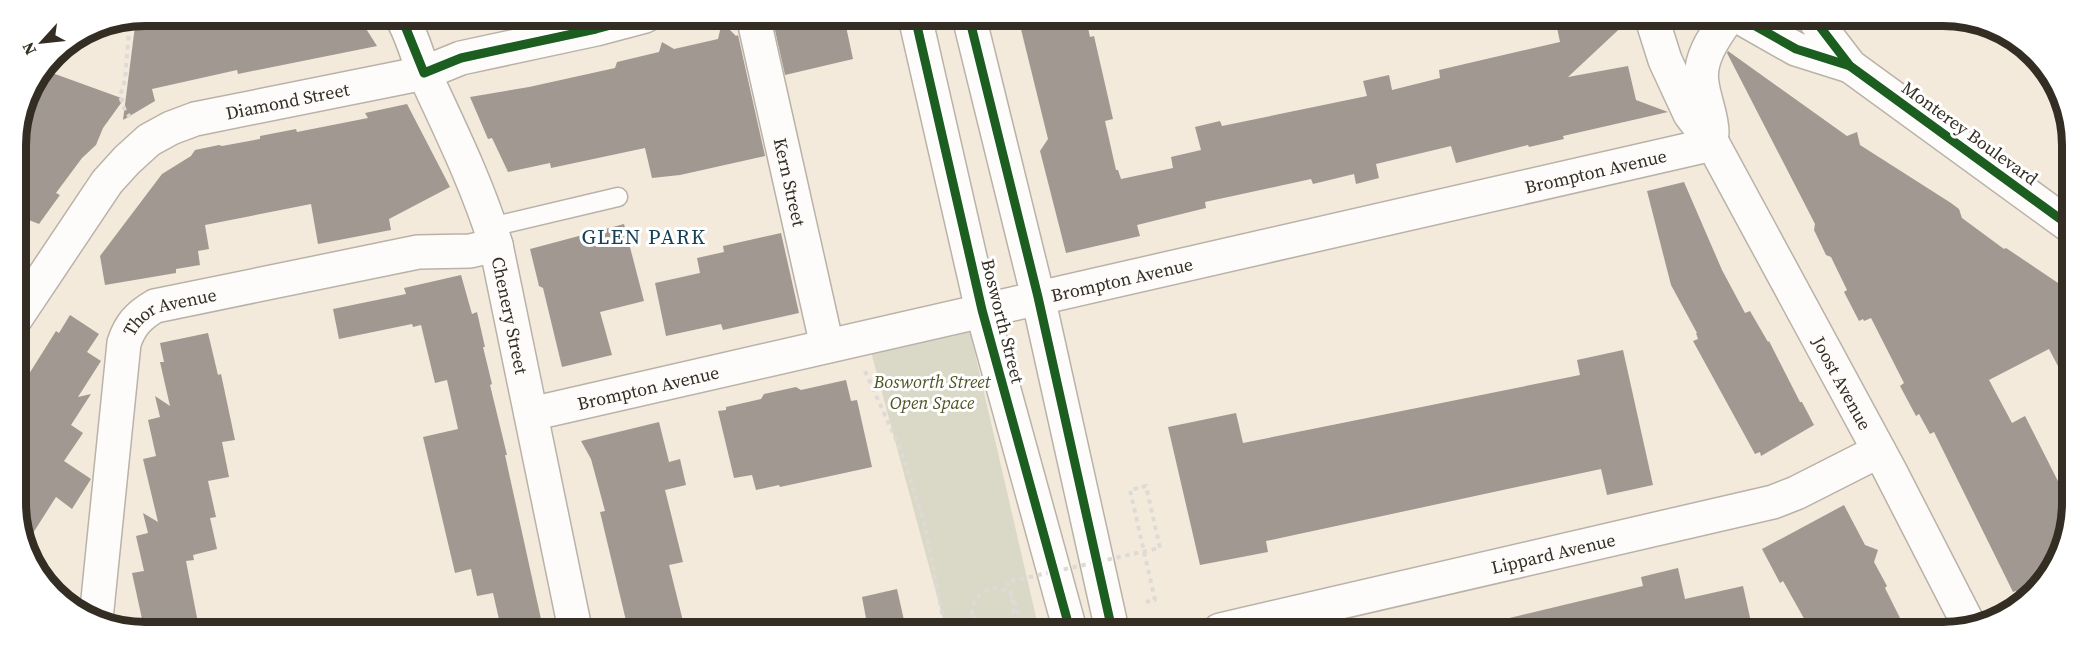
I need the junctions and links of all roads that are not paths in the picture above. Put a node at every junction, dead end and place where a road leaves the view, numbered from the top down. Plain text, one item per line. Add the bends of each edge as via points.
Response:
1 (405, 26) edge
2 (563, 26) edge
3 (756, 26) edge
4 (917, 26) edge
5 (971, 26) edge
6 (1654, 26) edge
7 (1722, 26) edge
8 (1755, 26) edge
9 (1819, 26) edge
10 (547, 28) edge
11 (1850, 66) junction
12 (424, 73) junction
13 (1713, 144) junction
14 (618, 197) dead end
15 (2034, 200) junction
16 (2062, 220) edge
17 (2062, 227) edge
18 (493, 236) junction
19 (1038, 297) junction
20 (26, 303) edge
21 (982, 310) junction
22 (839, 343) junction
23 (531, 414) junction
24 (1879, 451) junction
25 (97, 611) edge
26 (1966, 619) edge
27 (1068, 621) edge
28 (1110, 621) edge
29 (1257, 621) edge
30 (574, 622) edge

1 - 12 street, Chenery Street
2 - 10 street, Diamond Street
3 - 22 street, Kern Street
4 - 21 street, Bosworth Street
5 - 19 street, Bosworth Street
6 - 13 street, Joost Avenue via 1690,114
7 - 13 street, Joost Avenue via 1712,42 1701,81
8 - 11 street, Monterey Boulevard via 1796,49
9 - 11 street, Monterey Boulevard
10 - 12 street, Diamond Street
11 - 15 street, Monterey Boulevard
12 - 18 street, Chenery Street via 472,177
12 - 20 street, Diamond Street via 195,119 149,140 107,182
13 - 19 street, Brompton Avenue
13 - 24 street, Joost Avenue
14 - 18 lane
15 - 16 street, Monterey Boulevard
15 - 17 street
18 - 23 street, Chenery Street
18 - 25 street, Thor Avenue via 470,251 407,254 155,306 140,315 124,343
19 - 21 street, Brompton Avenue
19 - 28 street, Bosworth Street
21 - 22 street, Brompton Avenue
21 - 27 street, Bosworth Street
22 - 23 street, Brompton Avenue
23 - 30 street, Chenery Street
24 - 26 street, Joost Avenue
24 - 29 street, Lippard Avenue via 1773,502

